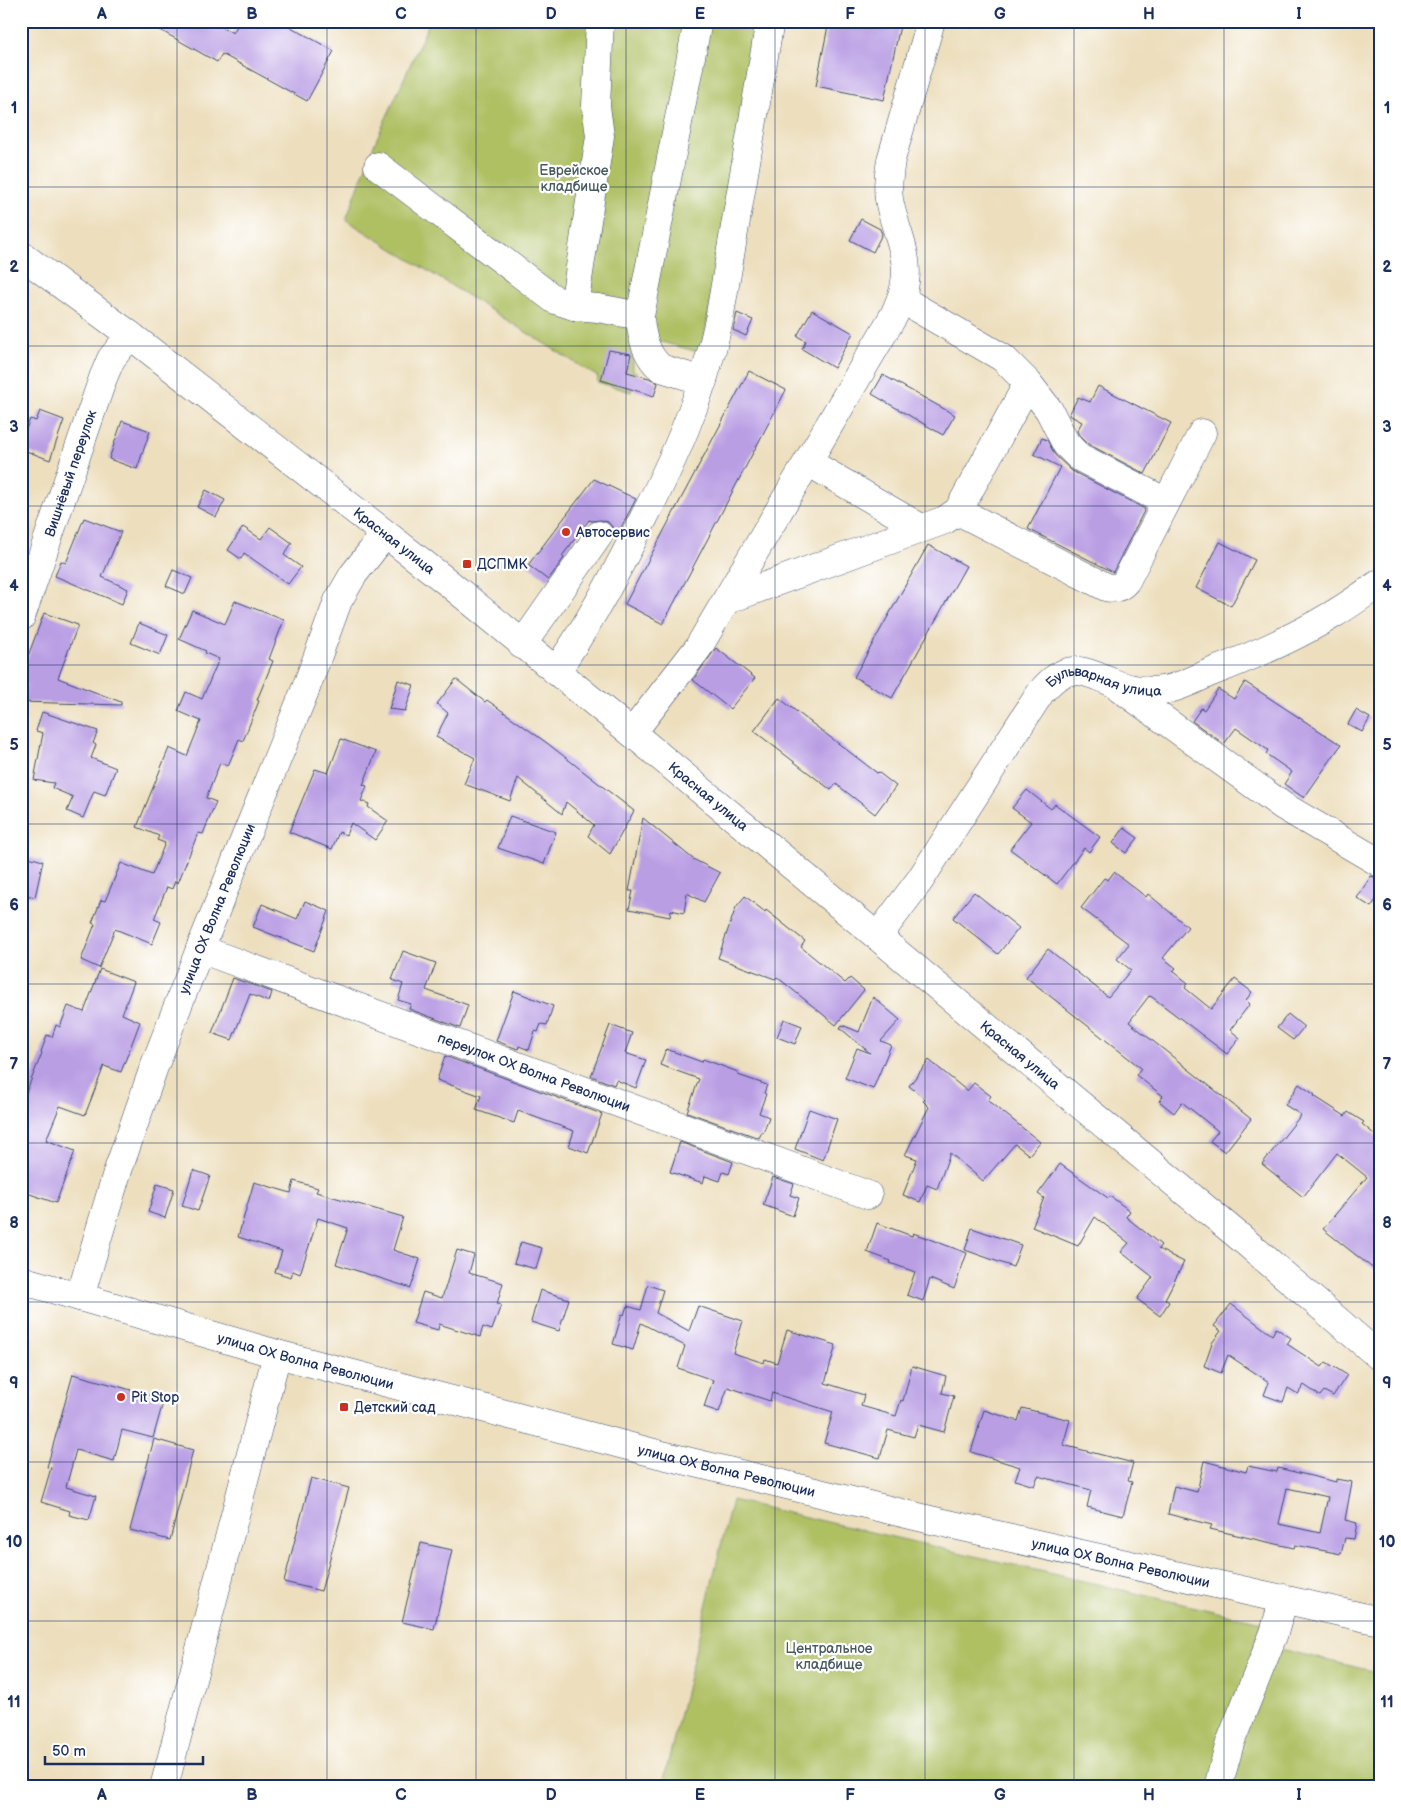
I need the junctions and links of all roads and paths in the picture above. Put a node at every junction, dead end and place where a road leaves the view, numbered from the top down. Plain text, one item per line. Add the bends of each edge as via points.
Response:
1 (600, 21) edge
2 (698, 21) edge
3 (770, 21) edge
4 (931, 21) edge
5 (378, 166) dead end
6 (21, 255) edge
7 (901, 299) junction
8 (574, 306) junction
9 (640, 316) junction
10 (130, 335) junction
11 (703, 382) junction
12 (1028, 383) junction
13 (1202, 433) dead end
14 (808, 462) junction
15 (1166, 502) junction
16 (958, 512) junction
17 (921, 528) junction
18 (385, 534) junction
19 (599, 535) dead end
20 (1380, 583) edge
21 (727, 600) junction
22 (21, 617) edge
23 (522, 645) junction
24 (556, 671) junction
25 (1112, 683) junction
26 (632, 733) junction
27 (1380, 864) edge
28 (878, 936) junction
29 (200, 949) junction
30 (868, 1195) dead end
31 (21, 1280) edge
32 (80, 1297) junction
33 (277, 1354) junction
34 (1380, 1357) edge
35 (1284, 1598) junction
36 (1380, 1621) edge
37 (164, 1787) edge
38 (1218, 1787) edge

1 - 8 street via 596,106 600,136
2 - 9 street
3 - 11 street via 718,320
4 - 7 street via 888,180 889,199 906,263
5 - 8 street via 555,300
6 - 10 street, Красная улица
7 - 12 street via 1003,358
7 - 14 street
8 - 9 street
9 - 11 street via 643,337 656,364
10 - 18 street, Красная улица
10 - 22 street, Вишнёвый переулок via 111,360 103,378
11 - 24 street via 679,446 610,585
12 - 15 street via 1049,410 1066,444 1079,457
12 - 16 street
13 - 15 street
14 - 17 street
14 - 21 street
15 - 16 street via 1126,581 1114,589
16 - 17 street
17 - 21 street
18 - 23 street, Красная улица
18 - 29 street, улица ОХ Волна Революции via 338,601 274,770
19 - 23 street
20 - 25 street, Бульварная улица via 1301,632 1180,685 1150,691
21 - 26 street via 698,648
23 - 24 street, Красная улица
24 - 26 street, Красная улица
25 - 27 street via 1283,806
25 - 28 street, Бульварная улица via 1082,671 1060,674 1050,682 920,880
26 - 28 street, Красная улица
28 - 34 street, Красная улица
29 - 30 street, переулок ОХ Волна Революции
29 - 32 street, улица ОХ Волна Революции via 131,1132
31 - 32 street, улица ОХ Волна Революции
32 - 33 street, улица ОХ Волна Революции
33 - 35 street, улица ОХ Волна Революции via 667,1456 931,1520
33 - 37 street
35 - 36 street, улица ОХ Волна Революции
35 - 38 street via 1274,1633 1233,1735

